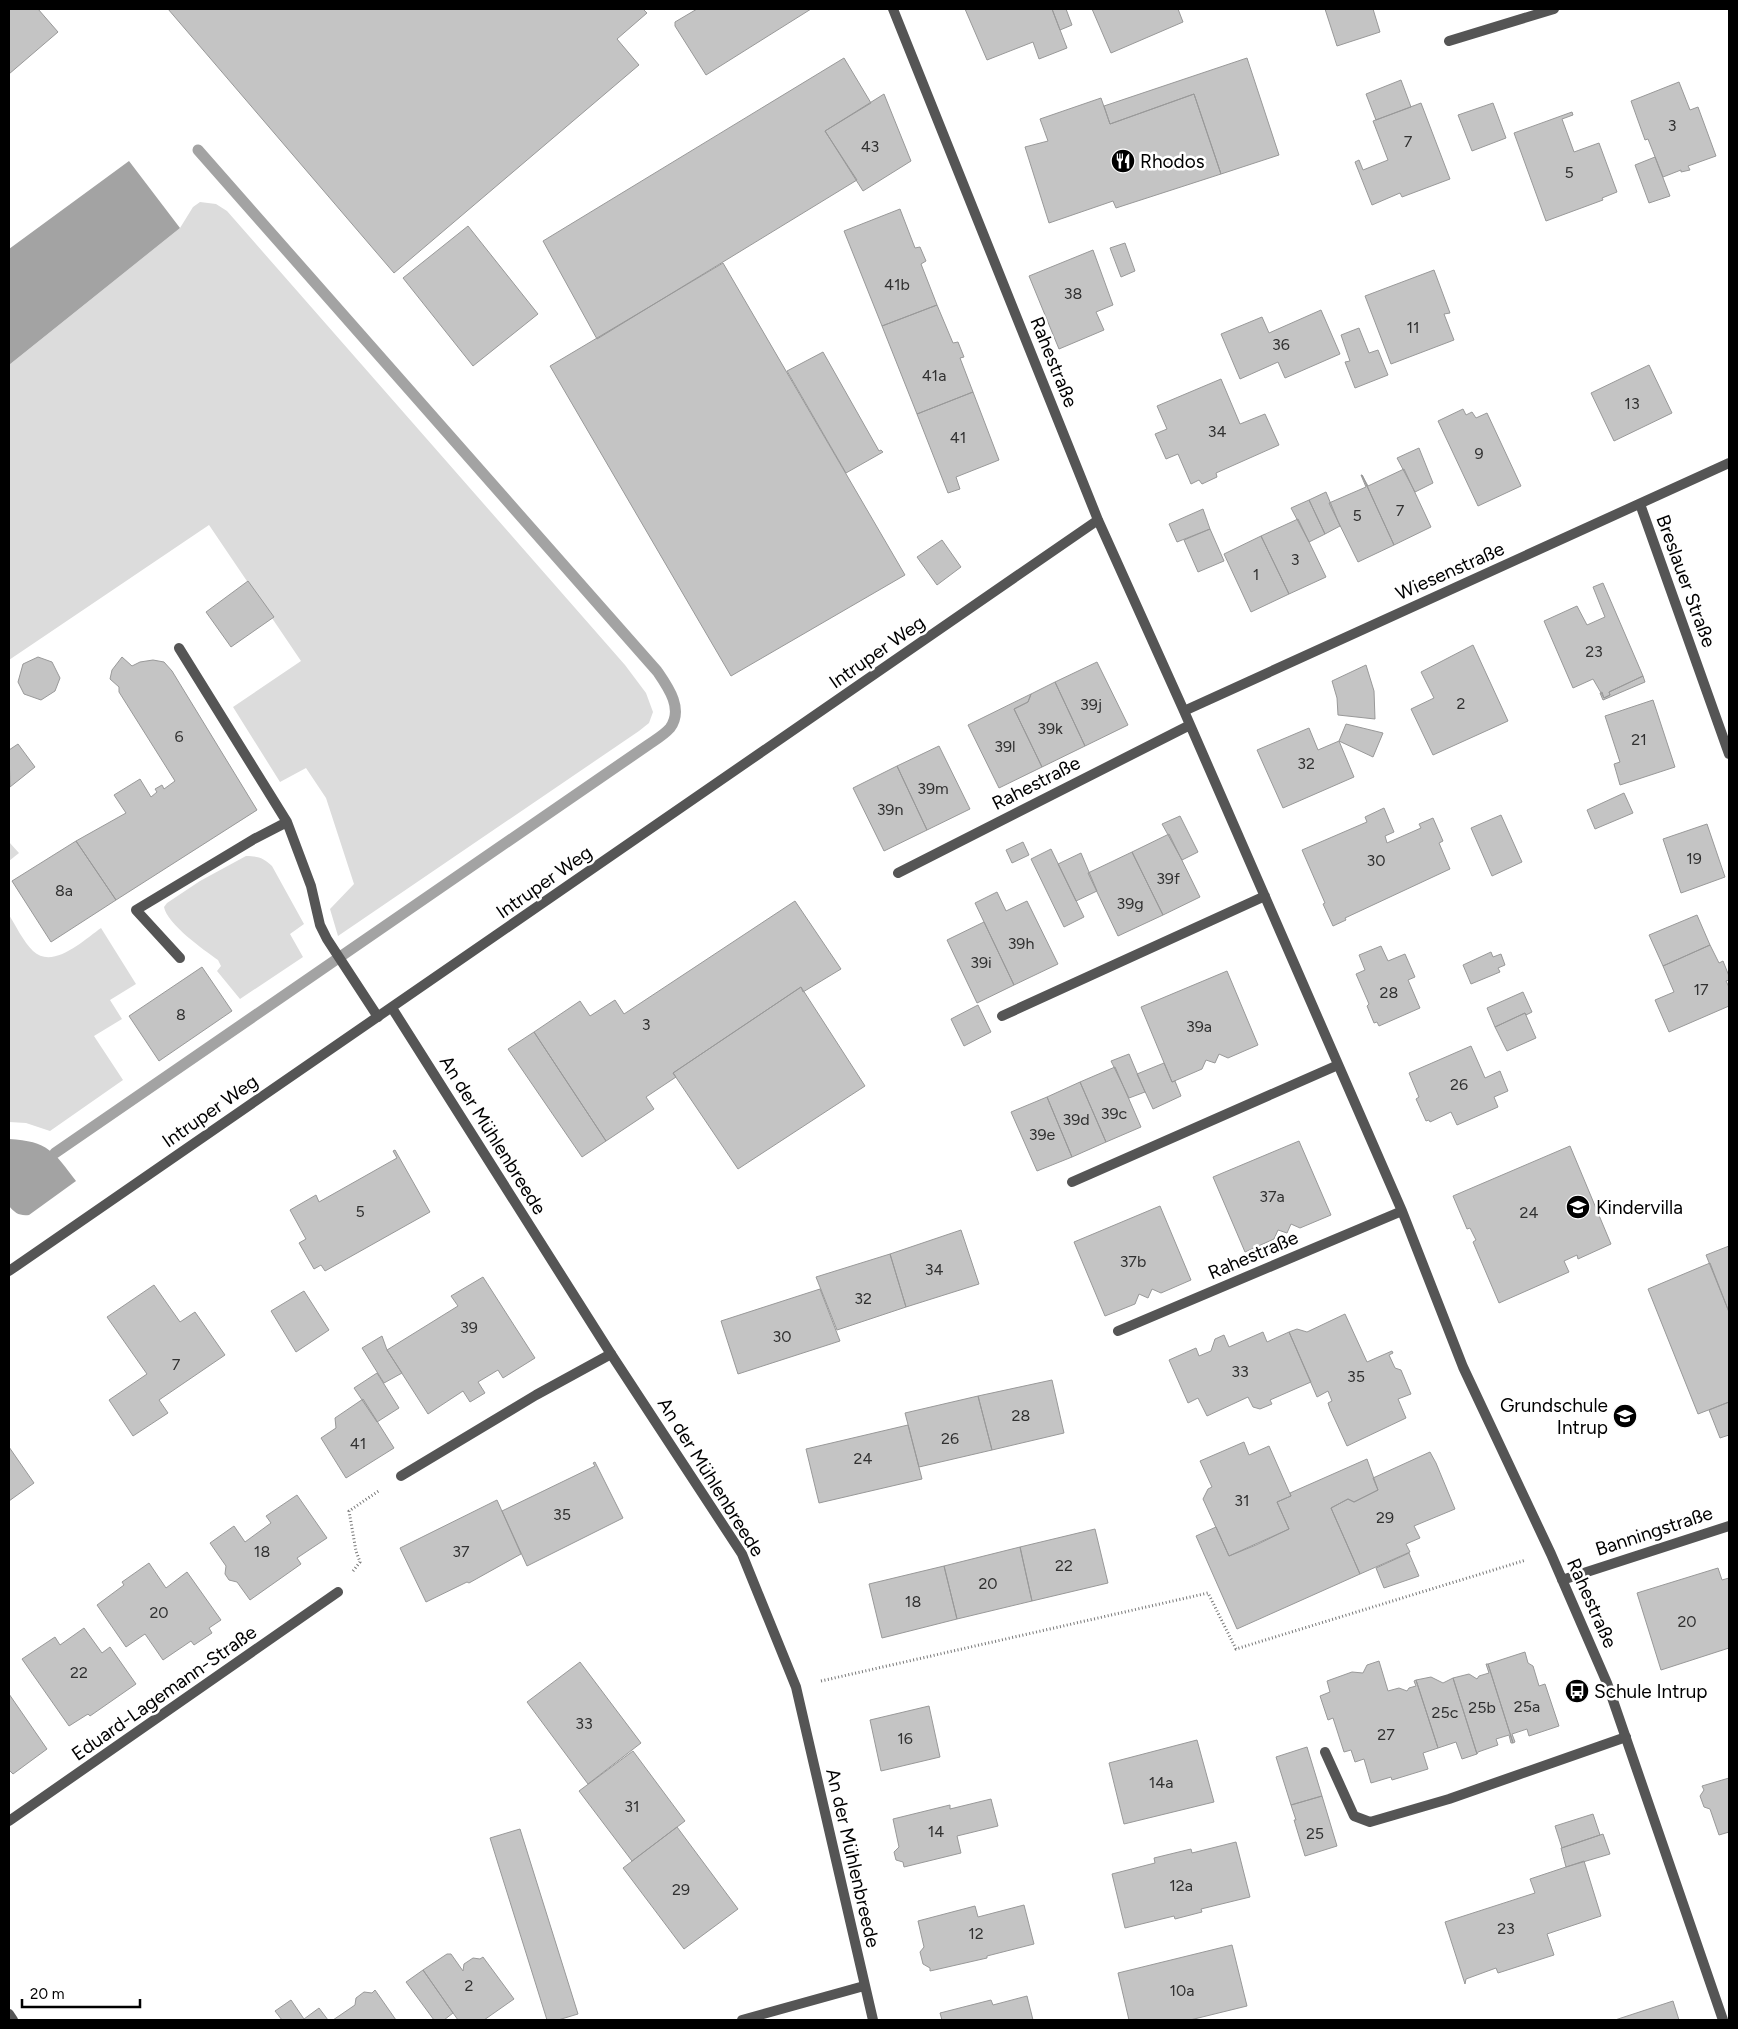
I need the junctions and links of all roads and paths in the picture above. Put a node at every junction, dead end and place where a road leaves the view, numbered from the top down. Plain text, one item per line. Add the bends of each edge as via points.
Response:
1 (894, 9) edge
2 (1554, 9) edge
3 (1449, 41) dead end
4 (1729, 463) edge
5 (1640, 504) junction
6 (1098, 520) junction
7 (179, 648) dead end
8 (1184, 711) junction
9 (1190, 725) junction
10 (1729, 754) edge
11 (287, 822) junction
12 (898, 873) dead end
13 (1265, 896) junction
14 (180, 958) dead end
15 (392, 1008) junction
16 (1002, 1016) dead end
17 (378, 1017) junction
18 (1338, 1065) junction
19 (1072, 1182) dead end
20 (1402, 1211) junction
21 (9, 1271) edge
22 (1118, 1330) dead end
23 (611, 1354) junction
24 (401, 1476) joint
25 (1729, 1526) edge
26 (1551, 1554) junction
27 (1562, 1580) junction
28 (338, 1592) joint
29 (796, 1687) junction
30 (1626, 1737) junction
31 (1324, 1752) dead end
32 (9, 1821) edge
33 (864, 1986) junction
34 (9, 2014) edge
35 (13, 2020) edge
36 (742, 2020) edge
37 (873, 2020) edge
38 (1723, 2020) edge

1 - 6 street, Rahestraße
2 - 3 street
4 - 5 street, Wiesenstraße
5 - 8 street, Wiesenstraße
5 - 10 street, Breslauer Straße
6 - 8 street, Rahestraße
6 - 15 street, Intruper Weg
7 - 11 street
8 - 9 street, Rahestraße
9 - 12 street, Rahestraße
9 - 13 street, Rahestraße
11 - 14 street via 136,910
11 - 17 street via 311,886 320,925
13 - 16 street
13 - 18 street, Rahestraße
15 - 17 street, Intruper Weg
15 - 23 street, An der Mühlenbreede
17 - 21 street, Intruper Weg
18 - 19 street
18 - 20 street, Rahestraße
20 - 22 street, Rahestraße
20 - 26 street, Rahestraße via 1463,1367
23 - 24 street via 536,1394
23 - 29 street, An der Mühlenbreede via 742,1554
24 - 28 path via 349,1511 360,1562
25 - 27 street, Banningstraße
26 - 27 street, Rahestraße
26 - 29 path via 1236,1649 1208,1593
27 - 30 street, Rahestraße via 1607,1683
28 - 32 street, Eduard-Lagemann-Straße
29 - 33 street, An der Mühlenbreede
30 - 31 street via 1449,1799 1370,1822 1354,1816
30 - 38 street, Rahestraße
33 - 36 street
33 - 37 street, An der Mühlenbreede
34 - 35 street

